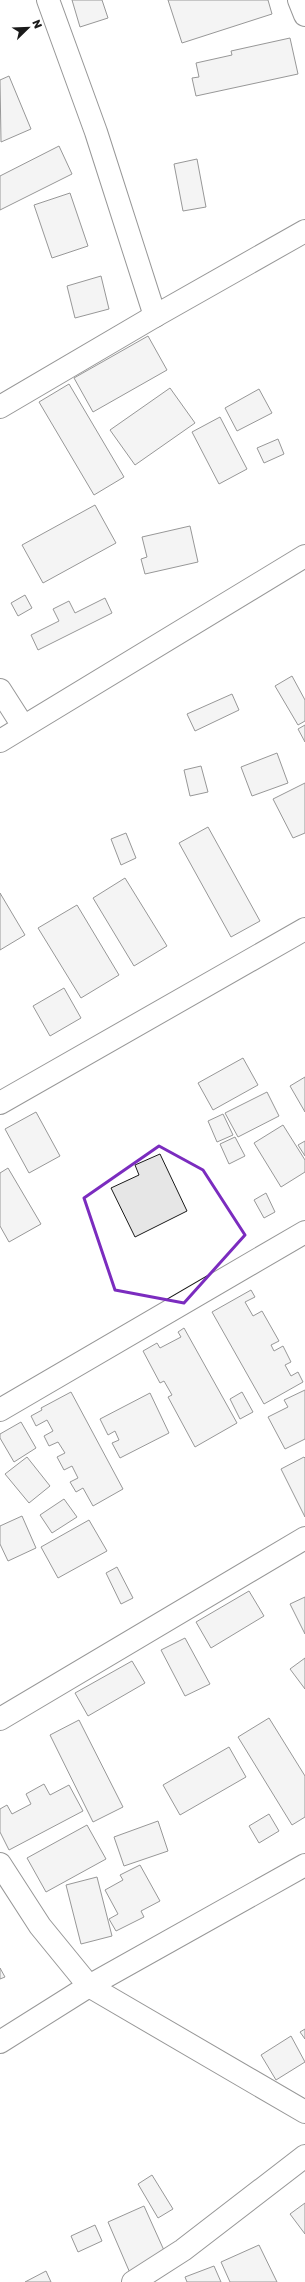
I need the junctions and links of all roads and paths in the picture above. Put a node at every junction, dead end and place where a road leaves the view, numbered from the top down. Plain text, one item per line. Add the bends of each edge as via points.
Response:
1 (48, 0) edge
2 (299, 0) edge
3 (305, 15) edge
4 (305, 231) edge
5 (155, 316) junction
6 (0, 407) edge
7 (305, 556) edge
8 (0, 690) edge
9 (23, 726) junction
10 (0, 741) edge
11 (305, 929) edge
12 (0, 1103) edge
13 (305, 1232) edge
14 (0, 1410) edge
15 (305, 1538) edge
16 (0, 1719) edge
17 (0, 1864) edge
18 (305, 1865) edge
19 (89, 1986) junction
20 (0, 2042) edge
21 (305, 2112) edge
22 (305, 2156) edge
23 (133, 2282) edge

1 - 5 street via 96,132
2 - 3 street
4 - 5 street
5 - 6 street
7 - 9 street
8 - 9 street
9 - 10 street
11 - 12 street
13 - 14 street
15 - 16 street
17 - 19 street via 40,1926
18 - 19 street
19 - 20 street
19 - 21 street
22 - 23 street via 183,2250

